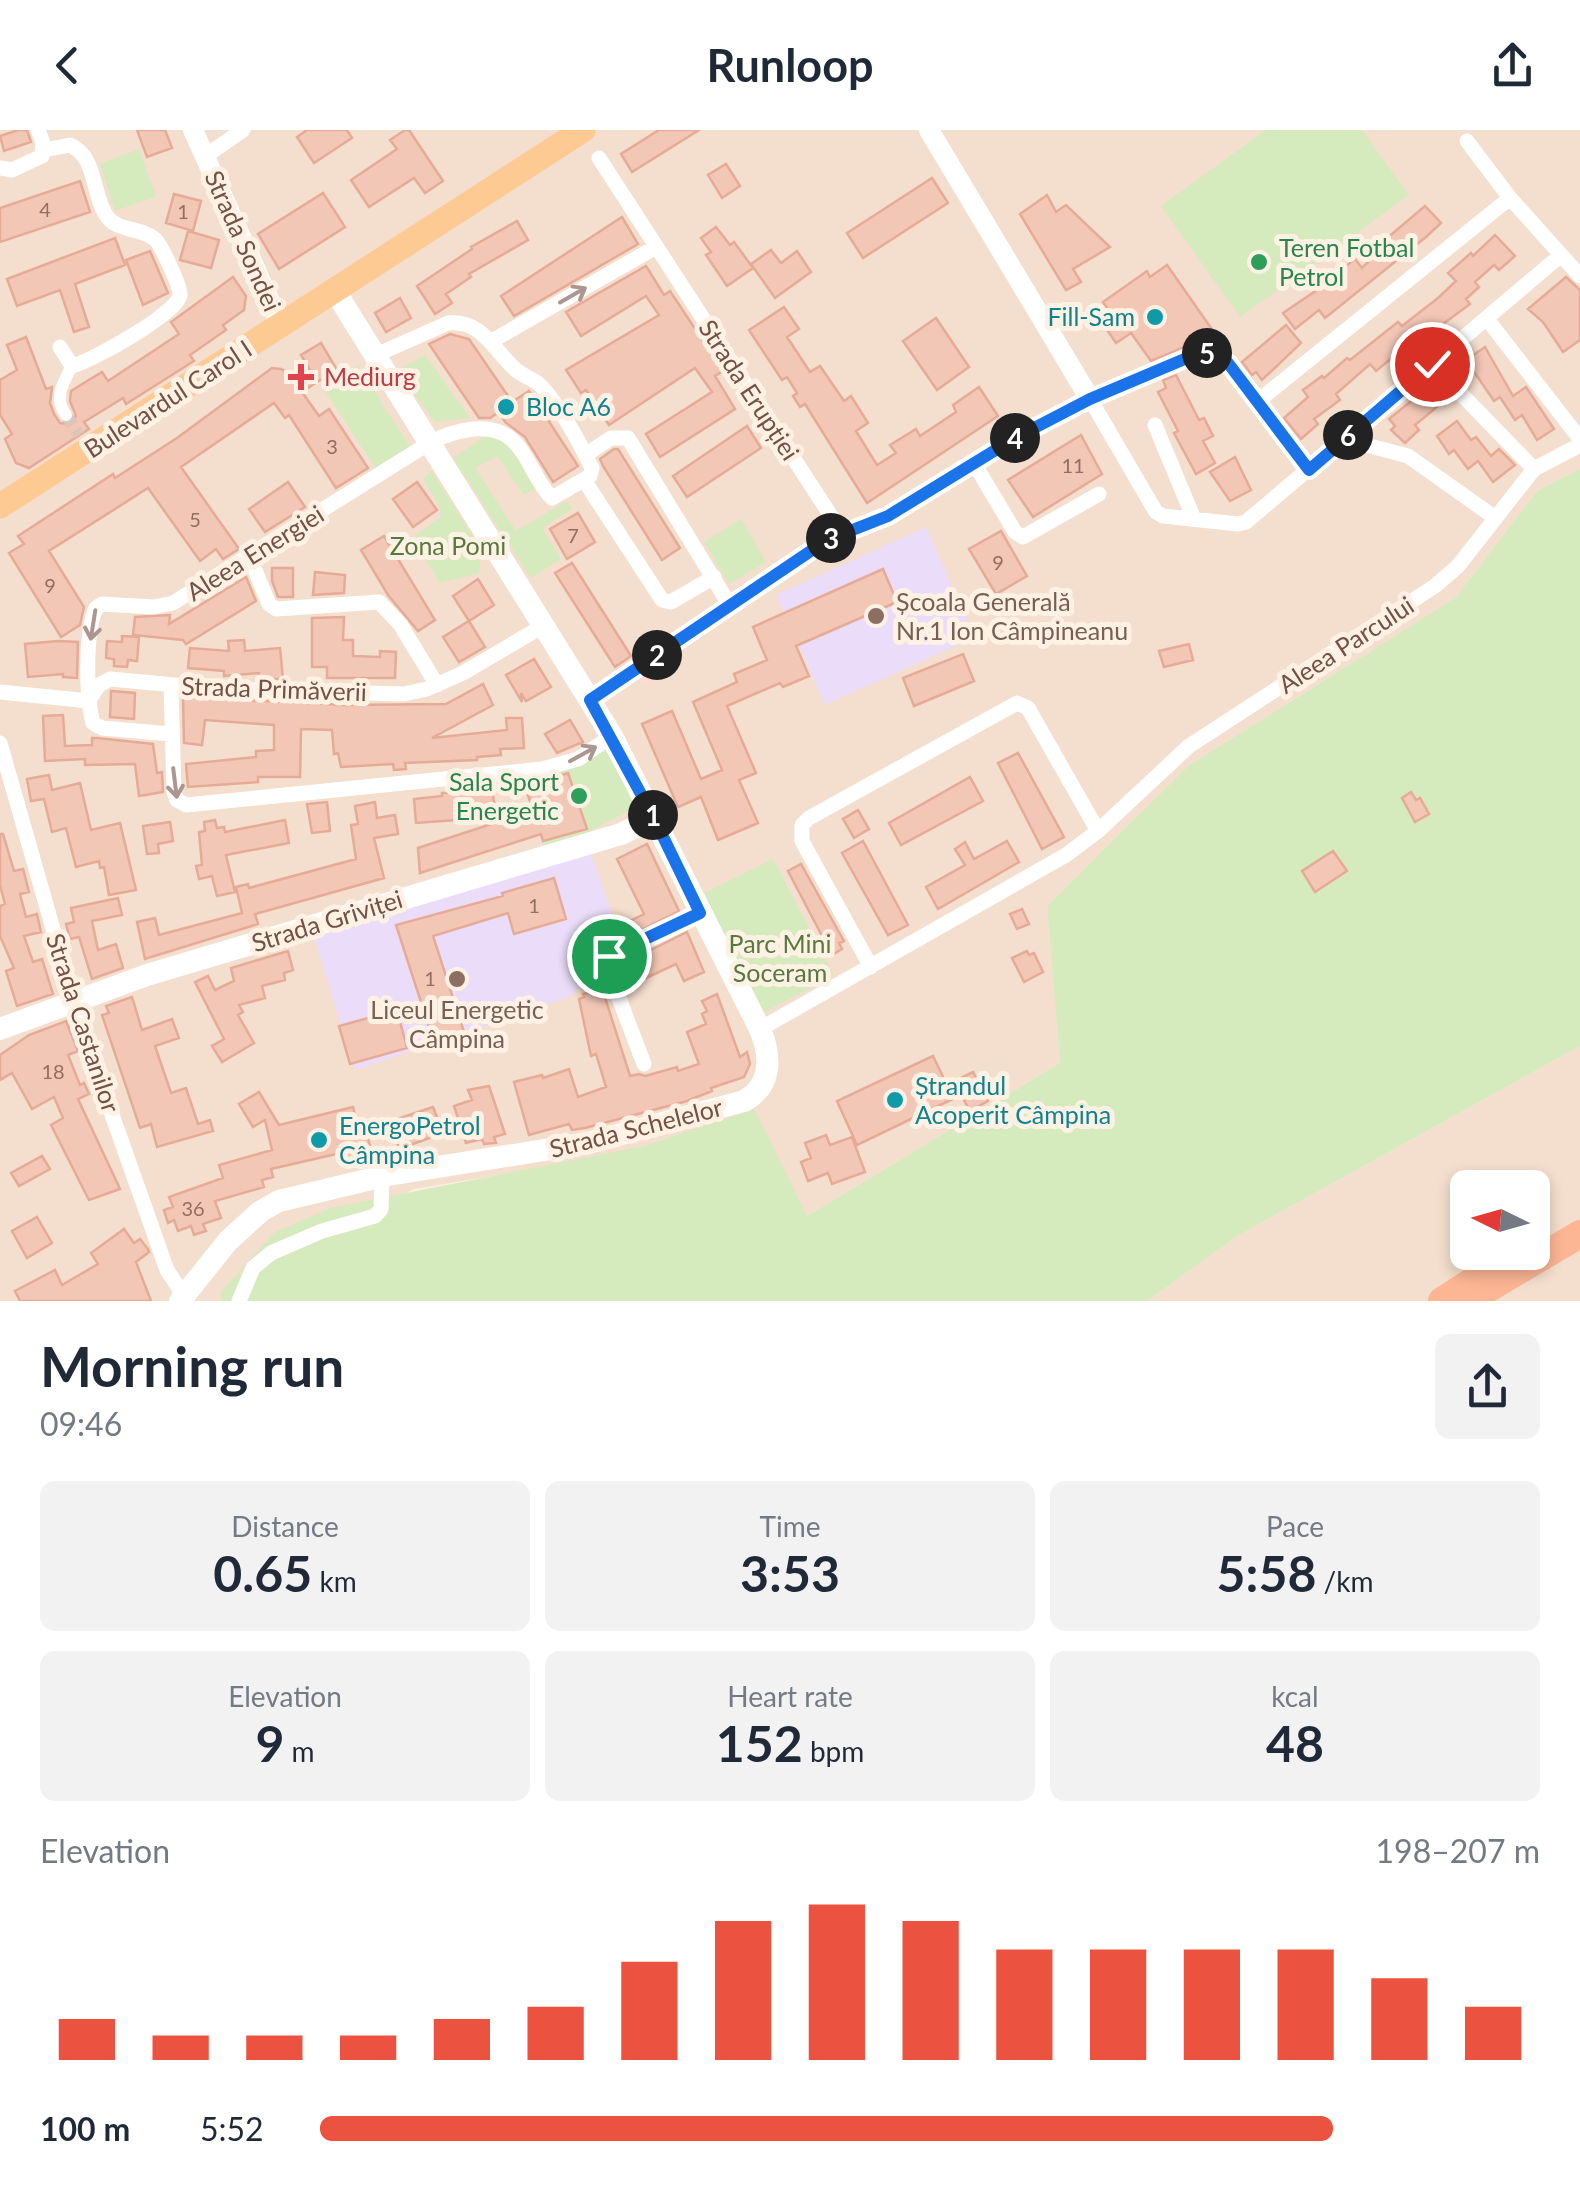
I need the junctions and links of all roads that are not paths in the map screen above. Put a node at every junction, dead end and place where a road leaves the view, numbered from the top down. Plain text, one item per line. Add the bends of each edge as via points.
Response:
1 (38, 130) edge
2 (193, 130) edge
3 (243, 130) edge
4 (929, 130) edge
5 (568, 134) edge
6 (1467, 141) dead end
7 (44, 150) junction
8 (204, 156) junction
9 (600, 158) dead end
10 (0, 168) edge
11 (1510, 198) junction
12 (656, 247) junction
13 (1561, 255) junction
14 (1580, 276) edge
15 (336, 291) junction
16 (1486, 318) junction
17 (282, 326) junction
18 (490, 342) junction
19 (60, 347) dead end
20 (376, 355) junction
21 (1432, 364) junction
22 (72, 366) junction
23 (1090, 399) junction
24 (1258, 401) junction
25 (66, 416) tunnel mouth
26 (1155, 425) dead end
27 (1343, 439) junction
28 (431, 442) junction
29 (1580, 442) edge
30 (586, 455) junction
31 (974, 463) junction
32 (1534, 469) junction
33 (1309, 470) junction
34 (584, 480) junction
35 (1099, 494) dead end
36 (2, 497) edge
37 (1494, 518) junction
38 (1194, 519) junction
39 (842, 533) junction
40 (250, 558) junction
41 (714, 577) junction
42 (729, 604) junction
43 (543, 626) junction
44 (438, 685) junction
45 (171, 686) junction
46 (0, 692) edge
47 (590, 700) junction
48 (89, 701) junction
49 (170, 734) junction
50 (612, 736) junction
51 (0, 743) edge
52 (654, 818) junction
53 (1098, 831) junction
54 (700, 913) junction
55 (871, 967) junction
56 (73, 1000) junction
57 (0, 1029) edge
58 (760, 1029) junction
59 (644, 1064) dead end
60 (382, 1176) junction
61 (1580, 1219) edge
62 (1580, 1234) edge
63 (1550, 1235) edge
64 (1490, 1270) edge
65 (182, 1299) edge
66 (239, 1301) edge
67 (1442, 1301) edge
68 (1467, 1301) edge

1 - 7 street
2 - 8 street, Strada Sondei
3 - 8 street, Strada Sondei
4 - 23 street
5 - 15 main road, Bulevardul Carol I
6 - 11 street
7 - 10 street via 35,161
7 - 22 street via 70,145 83,154 108,217 158,242 180,288 176,300 116,347
8 - 17 street, Strada Sondei
9 - 12 street, Strada Erupției
11 - 13 street
11 - 24 street
18 -> 12 street
12 - 39 street, Strada Erupției
13 - 14 street
13 - 16 street
15 - 17 main road, Bulevardul Carol I
15 - 20 main road, Strada Schelelor
16 - 21 street
16 - 29 street
17 - 36 main road, Bulevardul Carol I
18 - 20 street via 474,327 448,323
18 - 30 street via 517,372 540,384
19 - 22 street
20 - 28 main road, Strada Schelelor
21 - 27 street
21 - 32 street
22 - 25 street via 59,400
23 - 24 street via 1211,353 1228,363
23 - 31 street
23 - 38 street via 1156,512
24 - 33 street
26 - 38 street
27 - 33 street
27 - 37 street via 1408,456
28 - 34 street, Aleea Energiei via 464,430 509,438 552,498
28 - 40 street, Aleea Energiei
28 - 43 main road, Strada Schelelor
29 - 32 street, Aleea Parcului
30 - 34 street via 592,468
30 - 41 street via 617,436 628,438
31 - 35 street via 1023,537
31 - 39 street via 888,516
32 - 37 street, Aleea Parcului
33 - 38 street via 1246,522
34 - 41 street via 662,600 671,602
37 - 53 street, Aleea Parcului via 1436,586 1189,746
39 - 42 street
40 - 44 street via 276,609 370,600 386,606
40 -> 48 street, Aleea Energiei via 174,604 96,608
41 - 42 street
42 - 47 street
43 - 44 street, Strada Primăverii
43 - 47 main road, Strada Schelelor
44 - 45 street, Strada Primăverii via 404,694
45 - 48 street, Strada Primăverii via 104,680
45 - 49 street
46 - 48 street
47 - 50 main road, Strada Schelelor
48 - 49 street via 96,726
49 -> 50 street via 174,792 192,806 542,769 578,758
50 - 52 main road, Strada Schelelor
51 - 56 street, Strada Castanilor
52 - 54 main road, Strada Schelelor
52 - 56 main road, Strada Griviței via 621,834
53 - 55 street, Aleea Parcului
53 - 55 street via 1028,708 1018,704 809,818 802,841
54 - 58 main road, Strada Schelelor
54 - 59 street via 605,961
55 - 58 street, Aleea Parcului
56 - 57 main road, Strada Griviței
56 - 65 street, Strada Castanilor
58 - 60 main road, Strada Schelelor via 768,1070 756,1094 744,1101 588,1143
60 - 65 main road, Strada Schelelor via 296,1195 261,1211 228,1240
60 - 66 street via 382,1210 271,1253 252,1268
61 - 63 highway
62 - 68 highway
64 - 67 highway

